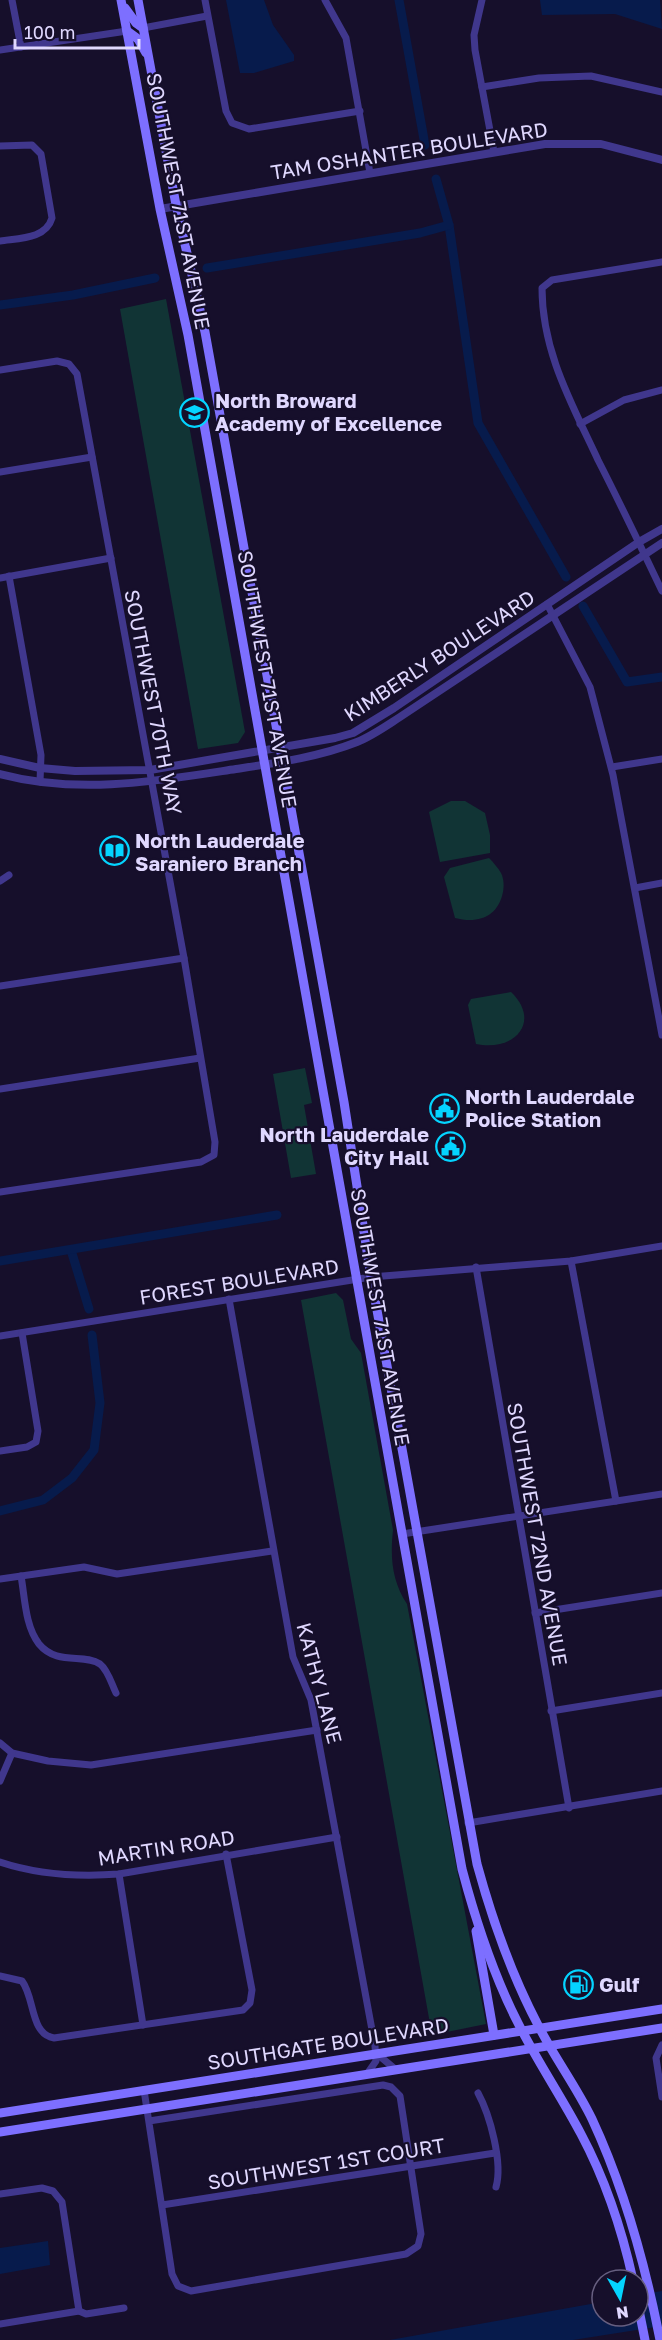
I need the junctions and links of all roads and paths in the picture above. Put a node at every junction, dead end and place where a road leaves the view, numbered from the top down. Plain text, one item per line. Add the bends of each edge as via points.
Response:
1 (12, 0) edge
2 (138, 0) edge
3 (205, 0) edge
4 (325, 0) edge
5 (482, 0) edge
6 (122, 2) edge
7 (207, 16) junction
8 (143, 28) junction
9 (127, 31) junction
10 (21, 47) junction
11 (0, 51) edge
12 (150, 63) junction
13 (482, 87) junction
14 (662, 92) edge
15 (360, 111) junction
16 (0, 146) edge
17 (494, 152) junction
18 (662, 160) edge
19 (370, 173) junction
20 (176, 205) junction
21 (160, 209) junction
22 (0, 242) edge
23 (662, 262) edge
24 (0, 370) edge
25 (662, 390) edge
26 (580, 424) junction
27 (92, 457) junction
28 (0, 472) edge
29 (662, 529) edge
30 (639, 542) junction
31 (662, 543) edge
32 (644, 553) junction
33 (111, 558) junction
34 (9, 576) junction
35 (0, 578) edge
36 (662, 591) edge
37 (547, 604) junction
38 (553, 614) junction
39 (279, 748) junction
40 (263, 751) junction
41 (0, 759) edge
42 (662, 759) edge
43 (282, 761) junction
44 (265, 764) junction
45 (612, 767) junction
46 (40, 768) junction
47 (150, 770) junction
48 (0, 774) edge
49 (40, 782) junction
50 (152, 783) junction
51 (9, 874) dead end
52 (0, 881) edge
53 (662, 884) edge
54 (635, 888) junction
55 (184, 958) junction
56 (0, 986) edge
57 (662, 1035) edge
58 (200, 1058) junction
59 (0, 1089) edge
60 (0, 1192) edge
61 (662, 1246) edge
62 (571, 1261) junction
63 (476, 1267) junction
64 (371, 1277) junction
65 (355, 1280) junction
66 (229, 1299) junction
67 (22, 1333) junction
68 (0, 1336) edge
69 (0, 1451) edge
70 (662, 1494) edge
71 (616, 1501) junction
72 (518, 1516) junction
73 (418, 1531) junction
74 (402, 1534) junction
75 (272, 1551) junction
76 (21, 1576) junction
77 (0, 1580) edge
78 (662, 1593) edge
79 (535, 1613) junction
80 (116, 1693) dead end
81 (662, 1693) edge
82 (551, 1710) junction
83 (317, 1730) junction
84 (0, 1743) edge
85 (12, 1753) junction
86 (0, 1781) edge
87 (662, 1791) edge
88 (569, 1808) junction
89 (468, 1823) junction
90 (337, 1837) junction
91 (226, 1854) junction
92 (0, 1862) edge
93 (462, 1869) junction
94 (119, 1874) junction
95 (482, 1884) junction
96 (473, 1913) junction
97 (0, 1976) edge
98 (662, 2009) edge
99 (143, 2025) junction
100 (539, 2028) junction
101 (662, 2028) edge
102 (521, 2030) junction
103 (494, 2035) junction
104 (550, 2045) junction
105 (662, 2045) edge
106 (531, 2048) junction
107 (376, 2053) junction
108 (395, 2069) junction
109 (367, 2073) junction
110 (144, 2090) junction
111 (478, 2093) dead end
112 (662, 2097) edge
113 (147, 2109) junction
114 (0, 2113) edge
115 (149, 2121) junction
116 (0, 2132) edge
117 (495, 2153) junction
118 (411, 2166) junction
119 (496, 2187) dead end
120 (0, 2194) edge
121 (162, 2205) junction
122 (630, 2268) edge
123 (124, 2308) dead end
124 (79, 2311) junction
125 (0, 2324) edge
126 (659, 2336) edge

1 - 10 street
2 - 8 main road, SOUTHWEST 71ST AVENUE
3 - 7 street
4 - 15 street via 346,38
5 - 13 street via 474,35
6 - 8 main road
6 - 9 main road, SOUTHWEST 71ST AVENUE
7 - 8 street
7 - 15 street via 226,111 232,123 249,129
8 - 12 main road, SOUTHWEST 71ST AVENUE
9 - 10 street
9 - 12 main road via 143,47
9 - 21 main road, SOUTHWEST 71ST AVENUE
10 - 11 street
12 - 20 main road, SOUTHWEST 71ST AVENUE
13 - 14 street via 539,78 591,76
13 - 17 street
15 - 19 street
16 - 22 street via 32,144 41,154 52,218 38,235
17 - 18 street, TAM OSHANTER BOULEVARD via 572,142 601,144
17 - 19 street, TAM OSHANTER BOULEVARD
19 - 20 street, TAM OSHANTER BOULEVARD
20 - 21 street, TAM OSHANTER BOULEVARD
20 - 39 main road, SOUTHWEST 71ST AVENUE via 205,332
21 - 40 main road, SOUTHWEST 71ST AVENUE via 188,335
23 - 26 street via 552,280 542,288 542,313 558,375
24 - 27 street, SOUTHWEST 70TH WAY via 57,361 69,364 77,374
25 - 26 street via 624,400
26 - 30 street
27 - 28 street
27 - 33 street, SOUTHWEST 70TH WAY
29 - 30 street, KIMBERLY BOULEVARD
30 - 32 street
30 - 37 street, KIMBERLY BOULEVARD
31 - 32 street, KIMBERLY BOULEVARD
32 - 36 street
32 - 38 street, KIMBERLY BOULEVARD
33 - 34 street
33 - 47 street, SOUTHWEST 70TH WAY
34 - 35 street
34 - 46 street via 41,755
37 - 38 street
37 - 39 street, KIMBERLY BOULEVARD via 353,733
38 - 43 street, KIMBERLY BOULEVARD via 359,742
38 - 45 street via 590,687
39 - 40 street, KIMBERLY BOULEVARD
39 - 43 main road, SOUTHWEST 71ST AVENUE
40 - 44 main road, SOUTHWEST 71ST AVENUE
40 - 47 street, KIMBERLY BOULEVARD
41 - 46 street, KIMBERLY BOULEVARD
42 - 45 street
43 - 44 street, KIMBERLY BOULEVARD
43 - 64 main road, SOUTHWEST 71ST AVENUE via 344,1102
44 - 50 street, KIMBERLY BOULEVARD
44 - 65 main road, SOUTHWEST 71ST AVENUE
45 - 54 street
46 - 47 street, KIMBERLY BOULEVARD
46 - 49 street
47 - 50 street, SOUTHWEST 70TH WAY
48 - 49 street, KIMBERLY BOULEVARD
49 - 50 street, KIMBERLY BOULEVARD via 107,786
50 - 55 street, SOUTHWEST 70TH WAY
51 - 52 street
53 - 54 street
54 - 57 street
55 - 56 street
55 - 58 street, SOUTHWEST 70TH WAY
58 - 59 street
58 - 60 street, SOUTHWEST 70TH WAY via 214,1155 201,1162
61 - 62 street, FOREST BOULEVARD
62 - 63 street, FOREST BOULEVARD
62 - 71 street
63 - 64 street, FOREST BOULEVARD
63 - 72 street, SOUTHWEST 72ND AVENUE
64 - 65 street, FOREST BOULEVARD
64 - 73 main road, SOUTHWEST 71ST AVENUE
65 - 66 street, FOREST BOULEVARD
65 - 74 main road, SOUTHWEST 71ST AVENUE
66 - 67 street, FOREST BOULEVARD
66 - 75 street, KATHY LANE
67 - 68 street, FOREST BOULEVARD
67 - 69 street via 38,1431 36,1442
70 - 71 street
71 - 72 street
72 - 73 street
72 - 79 street, SOUTHWEST 72ND AVENUE
73 - 74 street
73 - 89 main road, SOUTHWEST 71ST AVENUE
74 - 93 main road, SOUTHWEST 71ST AVENUE
75 - 76 street via 117,1574 84,1567
75 - 83 street, KATHY LANE via 293,1657 311,1700
76 - 77 street
76 - 80 street via 29,1625 40,1644 54,1655 92,1660 102,1666
78 - 79 street
79 - 82 street, SOUTHWEST 72ND AVENUE
81 - 82 street
82 - 88 street, SOUTHWEST 72ND AVENUE
83 - 85 street via 91,1765
83 - 90 street, KATHY LANE
84 - 85 street
85 - 86 street
87 - 88 street
88 - 89 street
89 - 95 main road, SOUTHWEST 71ST AVENUE
90 - 91 street, MARTIN ROAD
90 - 107 street, KATHY LANE
91 - 94 street, MARTIN ROAD
91 - 99 street via 252,1990 250,2003 233,2013
92 - 94 street, MARTIN ROAD via 38,1873
93 - 95 main road via 469,1880
93 - 96 main road, SOUTHWEST 71ST AVENUE
94 - 99 street
95 - 100 main road, SOUTHWEST 71ST AVENUE via 506,1956
96 - 102 main road, SOUTHWEST 71ST AVENUE
96 - 103 main road
97 - 99 street via 22,1981 30,1991 38,2030 45,2036
98 - 100 main road, SOUTHGATE BOULEVARD
100 - 102 main road, SOUTHGATE BOULEVARD
100 - 104 main road, SOUTHWEST 71ST AVENUE
101 - 104 main road, SOUTHGATE BOULEVARD
102 - 103 main road, SOUTHGATE BOULEVARD
102 - 106 main road, SOUTHWEST 71ST AVENUE
103 - 107 main road, SOUTHGATE BOULEVARD
104 - 106 main road, SOUTHGATE BOULEVARD
104 - 126 main road, SOUTHWEST 71ST AVENUE via 591,2117 615,2173 635,2231
105 - 112 street via 656,2058
106 - 108 main road, SOUTHGATE BOULEVARD
106 - 122 main road, SOUTHWEST 71ST AVENUE via 594,2160
107 - 108 street
107 - 109 street via 374,2066
107 - 110 main road, SOUTHGATE BOULEVARD
108 - 109 main road, SOUTHGATE BOULEVARD
109 - 113 main road, SOUTHGATE BOULEVARD
110 - 113 street
110 - 114 main road, SOUTHGATE BOULEVARD
111 - 117 street via 488,2111
113 - 115 street
113 - 116 main road, SOUTHGATE BOULEVARD
115 - 118 street via 382,2085 400,2096
115 - 121 street
117 - 118 street, SOUTHWEST 1ST COURT
117 - 119 street via 499,2177
118 - 121 street, SOUTHWEST 1ST COURT
118 - 121 street via 421,2234 418,2246 406,2254 191,2291 178,2286 172,2274
120 - 124 street via 42,2188 53,2191 62,2202
123 - 124 street via 86,2314
124 - 125 street

